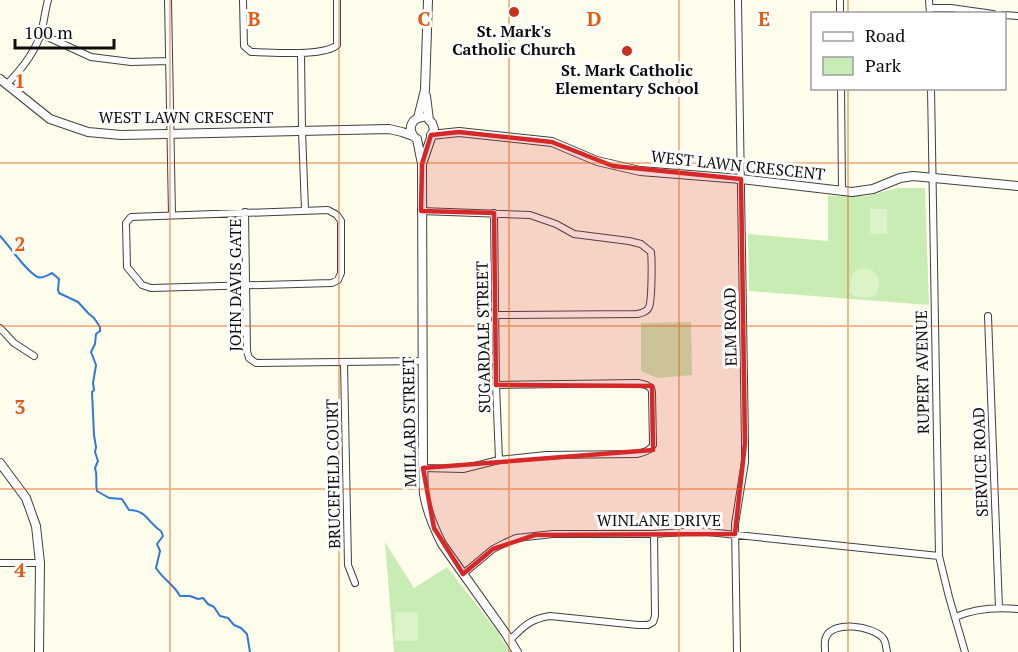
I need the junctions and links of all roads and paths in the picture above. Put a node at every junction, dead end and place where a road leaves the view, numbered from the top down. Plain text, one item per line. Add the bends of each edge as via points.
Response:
1 (48, 0) edge
2 (168, 0) edge
3 (243, 0) edge
4 (337, 0) edge
5 (428, 0) edge
6 (738, 0) edge
7 (929, 0) edge
8 (930, 11) edge
9 (979, 12) edge
10 (40, 34) junction
11 (301, 53) junction
12 (169, 61) junction
13 (4, 81) edge
14 (425, 90) junction
15 (841, 90) edge
16 (931, 90) edge
17 (416, 119) junction
18 (431, 122) junction
19 (389, 129) junction
20 (302, 131) junction
21 (459, 132) junction
22 (170, 134) junction
23 (431, 136) junction
24 (415, 138) junction
25 (422, 164) junction
26 (932, 178) junction
27 (741, 179) junction
28 (1018, 186) edge
29 (842, 191) junction
30 (305, 210) junction
31 (421, 211) junction
32 (245, 212) junction
33 (494, 213) junction
34 (172, 215) junction
35 (246, 285) junction
36 (496, 315) junction
37 (988, 316) dead end
38 (0, 328) edge
39 (34, 356) dead end
40 (423, 361) junction
41 (344, 363) junction
42 (496, 385) junction
43 (499, 460) junction
44 (0, 463) edge
45 (423, 468) junction
46 (654, 534) junction
47 (735, 534) junction
48 (939, 556) junction
49 (0, 563) edge
50 (39, 563) junction
51 (463, 574) junction
52 (355, 583) dead end
53 (999, 608) junction
54 (1018, 609) edge
55 (955, 617) junction
56 (510, 640) junction
57 (825, 651) edge
58 (39, 652) edge
59 (517, 652) edge
60 (737, 652) edge
61 (887, 652) edge
62 (965, 652) edge

1 - 10 street
2 - 12 street
3 - 11 street via 244,46 251,52
4 - 11 street via 337,45 332,50
5 - 14 street
6 - 27 street, ELM ROAD
7 - 8 street
8 - 9 street via 951,8
10 - 12 street via 91,57
10 - 13 street via 23,65
11 - 20 street
12 - 22 street
13 - 22 street, WEST LAWN CRESCENT via 50,119 88,132
14 - 17 street
14 - 18 street
15 - 29 street
16 - 26 street, RUPERT AVENUE
17 - 18 street
17 - 19 street, WEST LAWN CRESCENT
17 - 24 street via 410,130
18 - 21 street, WEST LAWN CRESCENT
18 - 23 street
19 - 20 street, WEST LAWN CRESCENT
19 - 24 street, WEST LAWN CRESCENT
20 - 22 street, WEST LAWN CRESCENT
20 - 30 street
21 - 23 street, WEST LAWN CRESCENT
21 - 27 street, WEST LAWN CRESCENT via 552,142 597,161 640,171
22 - 34 street
23 - 24 street via 424,140
23 - 25 street, MILLARD STREET
24 - 25 street, MILLARD STREET
25 - 31 street, MILLARD STREET
26 - 28 street, WEST LAWN CRESCENT
26 - 29 street, WEST LAWN CRESCENT via 913,176 873,189
26 - 48 street, RUPERT AVENUE
27 - 29 street, WEST LAWN CRESCENT
27 - 47 street, ELM ROAD via 746,443
30 - 32 street, JOHN DAVIS GATE
30 - 35 street, JOHN DAVIS GATE via 328,210 341,221 339,279 332,284
31 - 33 street
31 - 40 street, MILLARD STREET
32 - 34 street
32 - 35 street, JOHN DAVIS GATE
33 - 36 street, SUGARDALE STREET
33 - 36 street via 530,215 574,234 640,244 651,252 652,259 649,308 644,312
34 - 35 street via 131,217 126,224 127,267 142,285
35 - 41 street, JOHN DAVIS GATE via 249,358 256,363
36 - 42 street, SUGARDALE STREET
37 - 53 street, SERVICE ROAD
38 - 39 street
40 - 41 street, JOHN DAVIS GATE
40 - 45 street, MILLARD STREET
41 - 52 street, BRUCEFIELD COURT via 348,565
42 - 43 street, SUGARDALE STREET
42 - 43 street via 638,383 652,392 653,444 647,452
43 - 45 street via 463,469
44 - 50 street via 30,507
45 - 51 street, MILLARD STREET via 427,510 441,544
46 - 47 street, WINLANE DRIVE
46 - 51 street, WINLANE DRIVE via 516,538 493,549
46 - 56 street via 653,622 638,626 550,616 528,623
47 - 48 street, WINLANE DRIVE
47 - 60 street, ELM ROAD
48 - 55 street, RUPERT AVENUE
49 - 50 street
50 - 58 street
51 - 56 street, MILLARD STREET
53 - 54 street
53 - 55 street
55 - 62 street, RUPERT AVENUE
56 - 59 street, MILLARD STREET
57 - 61 street via 825,638 839,626 867,629 880,635

